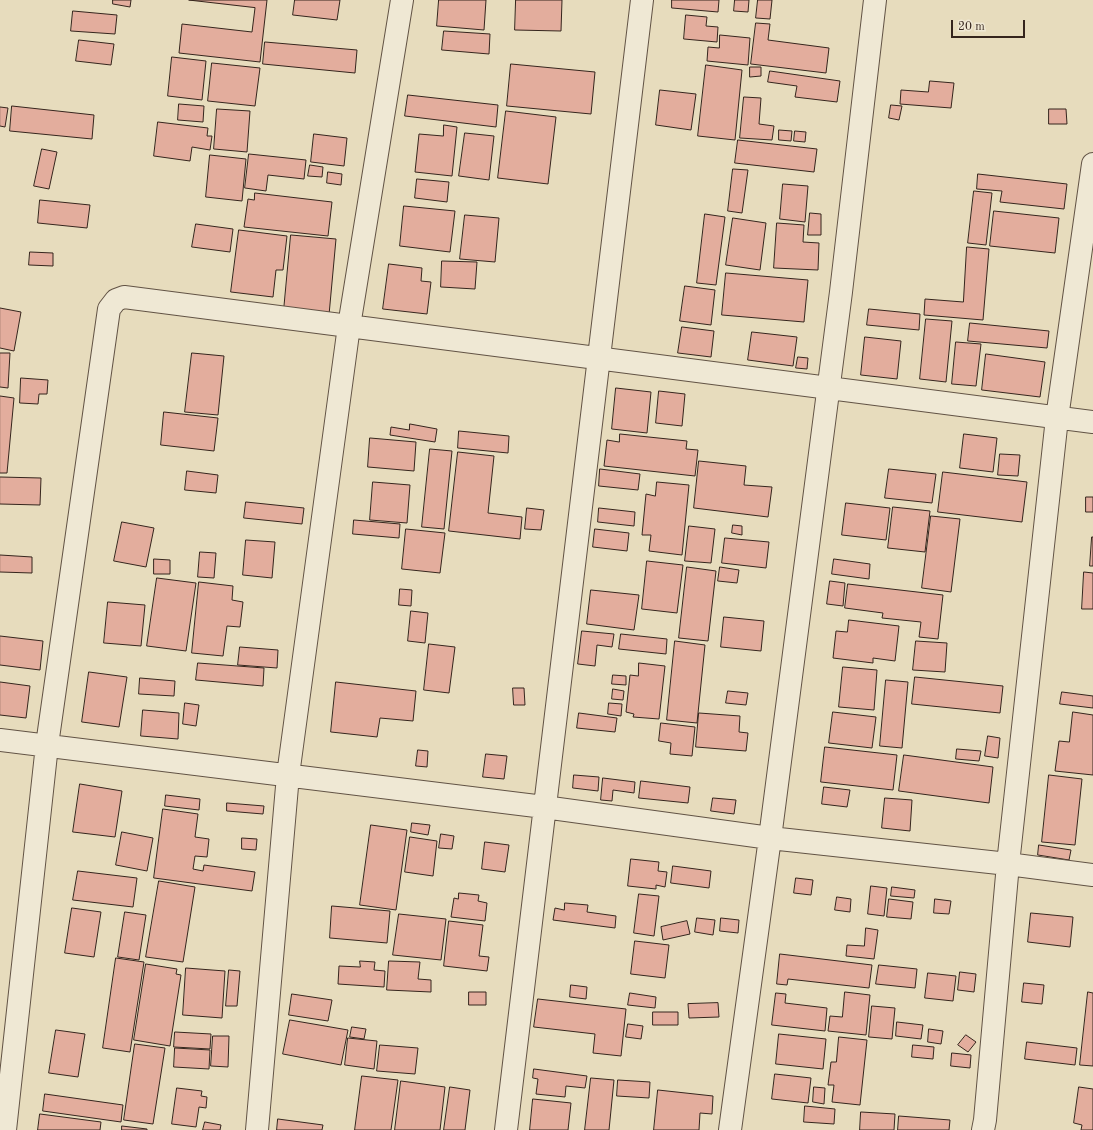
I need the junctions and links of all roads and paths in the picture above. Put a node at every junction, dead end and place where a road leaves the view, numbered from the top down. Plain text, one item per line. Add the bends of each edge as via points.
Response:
1 (402, 0) edge
2 (642, 0) edge
3 (875, 0) edge
4 (1093, 164) edge
5 (350, 326) junction
6 (599, 358) junction
7 (828, 388) junction
8 (1058, 418) junction
9 (1093, 422) edge
10 (0, 740) edge
11 (47, 746) junction
12 (288, 775) junction
13 (544, 807) junction
14 (770, 838) junction
15 (1008, 864) junction
16 (1093, 875) edge
17 (5, 1130) edge
18 (257, 1130) edge
19 (506, 1130) edge
20 (730, 1130) edge
21 (983, 1130) edge

1 - 5 street
2 - 6 street
3 - 7 street
4 - 8 street
5 - 6 street
5 - 11 street via 124,297 116,300 109,309
5 - 12 street
6 - 7 street
6 - 13 street
7 - 8 street
7 - 14 street
8 - 9 street
8 - 15 street
10 - 11 street
11 - 12 street
11 - 17 street
12 - 13 street
12 - 18 street
13 - 14 street
13 - 19 street
14 - 15 street
14 - 20 street
15 - 16 street
15 - 21 street

